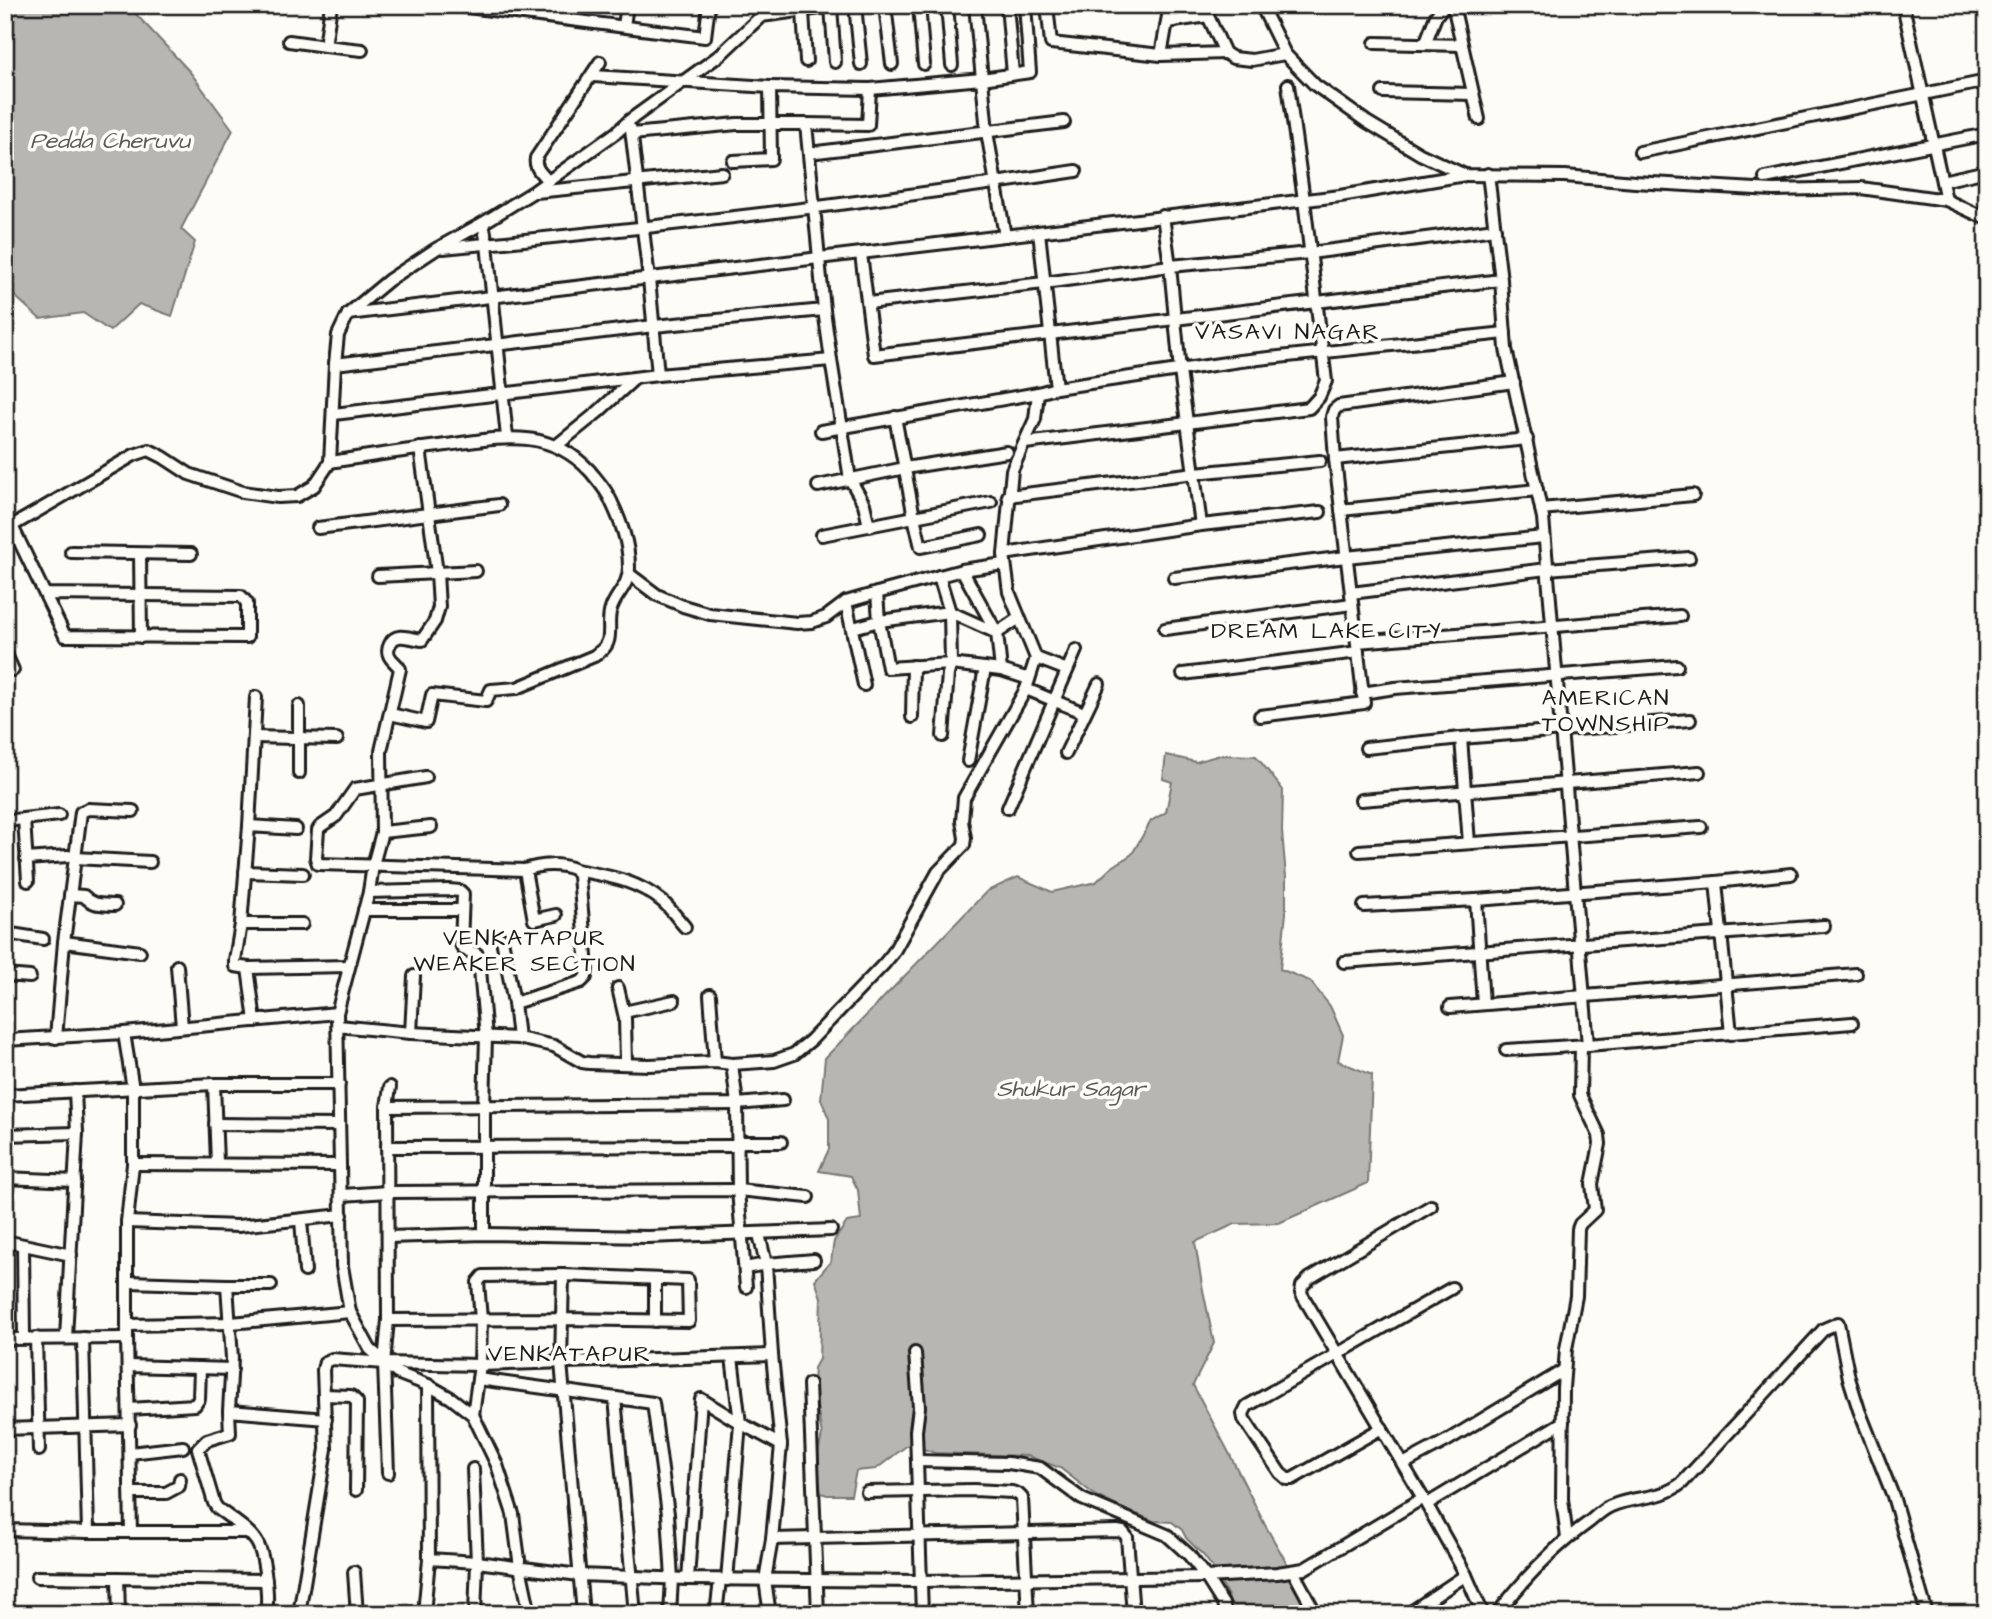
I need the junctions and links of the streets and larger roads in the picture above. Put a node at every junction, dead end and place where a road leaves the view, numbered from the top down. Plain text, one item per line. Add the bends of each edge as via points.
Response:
1 (331, 5) edge
2 (452, 5) edge
3 (627, 5) edge
4 (709, 5) edge
5 (773, 5) edge
6 (844, 5) edge
7 (855, 5) edge
8 (885, 5) edge
9 (919, 5) edge
10 (947, 5) edge
11 (975, 5) edge
12 (1007, 5) edge
13 (1025, 5) edge
14 (1047, 5) edge
15 (1170, 5) edge
16 (1261, 5) edge
17 (1444, 5) edge
18 (1453, 5) edge
19 (1903, 5) edge
20 (831, 7) edge
21 (493, 8) edge
22 (803, 11) junction
23 (1208, 11) edge
24 (761, 16) junction
25 (1167, 22) junction
26 (624, 26) junction
27 (705, 37) junction
28 (289, 41) dead end
29 (1375, 43) dead end
30 (1425, 44) junction
31 (1461, 45) junction
32 (326, 46) junction
33 (362, 50) dead end
34 (1225, 53) junction
35 (1285, 54) junction
36 (720, 55) junction
37 (1161, 55) junction
38 (806, 61) dead end
39 (600, 62) dead end
40 (835, 62) dead end
41 (861, 64) dead end
42 (892, 64) dead end
43 (923, 64) dead end
44 (952, 65) dead end
45 (1013, 74) junction
46 (593, 76) junction
47 (982, 79) junction
48 (1309, 79) junction
49 (1987, 81) edge
50 (681, 83) junction
51 (770, 87) junction
52 (870, 89) junction
53 (1383, 92) dead end
54 (1473, 94) junction
55 (1923, 94) junction
56 (1479, 119) dead end
57 (630, 120) junction
58 (1064, 122) dead end
59 (770, 124) junction
60 (806, 124) junction
61 (987, 132) junction
62 (632, 134) junction
63 (1987, 134) edge
64 (1934, 145) junction
65 (1640, 152) dead end
66 (809, 153) junction
67 (733, 161) dead end
68 (1076, 171) dead end
69 (1987, 172) edge
70 (722, 173) dead end
71 (1488, 174) junction
72 (1465, 175) junction
73 (1765, 178) dead end
74 (548, 181) junction
75 (638, 181) junction
76 (1942, 181) junction
77 (996, 183) junction
78 (533, 192) junction
79 (1304, 200) junction
80 (1946, 200) junction
81 (813, 206) junction
82 (1163, 216) junction
83 (1987, 219) edge
84 (483, 223) junction
85 (643, 228) junction
86 (1495, 229) junction
87 (1039, 232) junction
88 (1005, 236) junction
89 (487, 244) junction
90 (436, 248) junction
91 (1310, 253) junction
92 (861, 254) junction
93 (820, 258) junction
94 (1170, 266) junction
95 (649, 279) junction
96 (1501, 280) junction
97 (1044, 283) junction
98 (493, 298) junction
99 (1316, 302) junction
100 (869, 303) junction
101 (824, 310) junction
102 (348, 314) junction
103 (1175, 319) junction
104 (654, 326) junction
105 (1049, 333) junction
106 (1504, 333) junction
107 (496, 343) junction
108 (1322, 354) junction
109 (831, 360) junction
110 (335, 364) junction
111 (1181, 371) junction
112 (658, 375) junction
113 (635, 378) junction
114 (1514, 383) junction
115 (1056, 388) junction
116 (1038, 393) junction
117 (503, 395) junction
118 (334, 414) junction
119 (895, 417) junction
120 (1188, 423) junction
121 (842, 427) junction
122 (821, 432) dead end
123 (507, 437) junction
124 (1527, 439) junction
125 (1025, 443) junction
126 (556, 446) junction
127 (420, 448) junction
128 (1007, 452) dead end
129 (1335, 459) junction
130 (1320, 461) dead end
131 (330, 462) junction
132 (905, 468) junction
133 (1195, 473) junction
134 (850, 479) junction
135 (818, 485) dead end
136 (1537, 490) junction
137 (1693, 495) dead end
138 (1008, 496) junction
139 (991, 502) dead end
140 (499, 505) dead end
141 (1541, 509) junction
142 (1341, 510) junction
143 (1320, 512) dead end
144 (428, 514) junction
145 (914, 517) junction
146 (1202, 525) junction
147 (869, 526) junction
148 (9, 528) edge
149 (318, 528) dead end
150 (822, 535) dead end
151 (981, 535) dead end
152 (1544, 537) junction
153 (71, 552) dead end
154 (140, 554) junction
155 (191, 554) dead end
156 (1346, 557) junction
157 (1689, 558) dead end
158 (1004, 559) junction
159 (1547, 569) junction
160 (962, 570) junction
161 (476, 571) dead end
162 (437, 573) junction
163 (629, 574) junction
164 (378, 576) dead end
165 (939, 576) junction
166 (1174, 578) dead end
167 (877, 593) junction
168 (45, 594) junction
169 (141, 595) junction
170 (1351, 599) junction
171 (846, 603) junction
172 (950, 612) junction
173 (1680, 616) dead end
174 (1019, 618) junction
175 (879, 621) junction
176 (1552, 625) junction
177 (853, 628) junction
178 (1165, 629) dead end
179 (997, 633) junction
180 (141, 636) junction
181 (1357, 647) junction
182 (1076, 650) dead end
183 (5, 652) edge
184 (1036, 658) junction
185 (951, 664) junction
186 (913, 666) junction
187 (1677, 666) dead end
188 (985, 668) junction
189 (13, 670) dead end
190 (1001, 670) junction
191 (1067, 670) junction
192 (1183, 674) dead end
193 (1556, 677) junction
194 (1027, 684) junction
195 (1098, 684) dead end
196 (864, 685) dead end
197 (1362, 693) junction
198 (256, 697) dead end
199 (1055, 701) junction
200 (299, 706) dead end
201 (1084, 713) junction
202 (390, 715) junction
203 (1260, 716) dead end
204 (912, 717) dead end
205 (1690, 720) dead end
206 (1561, 729) junction
207 (943, 736) dead end
208 (254, 737) junction
209 (299, 738) junction
210 (1461, 738) junction
211 (337, 739) dead end
212 (1366, 748) dead end
213 (1066, 754) dead end
214 (968, 761) dead end
215 (1699, 772) dead end
216 (299, 773) dead end
217 (426, 777) dead end
218 (1566, 783) junction
219 (381, 785) junction
220 (1465, 792) junction
221 (1361, 800) dead end
222 (1008, 807) dead end
223 (133, 811) dead end
224 (60, 815) dead end
225 (24, 819) junction
226 (5, 821) edge
227 (249, 826) junction
228 (430, 827) dead end
229 (1701, 827) dead end
230 (296, 829) dead end
231 (382, 832) junction
232 (1570, 836) junction
233 (1469, 843) junction
234 (1359, 851) dead end
235 (71, 857) junction
236 (26, 859) junction
237 (150, 862) dead end
238 (373, 865) junction
239 (449, 867) junction
240 (525, 870) junction
241 (576, 870) junction
242 (245, 872) junction
243 (303, 874) dead end
244 (1791, 874) dead end
245 (28, 881) dead end
246 (1716, 882) junction
247 (449, 890) junction
248 (369, 892) junction
249 (1575, 892) junction
250 (70, 895) junction
251 (1475, 900) junction
252 (115, 905) dead end
253 (1364, 906) dead end
254 (364, 910) junction
255 (462, 910) junction
256 (556, 915) dead end
257 (241, 924) junction
258 (302, 924) dead end
259 (1824, 926) dead end
260 (685, 928) dead end
261 (5, 933) edge
262 (1722, 935) junction
263 (43, 939) dead end
264 (502, 939) dead end
265 (64, 942) junction
266 (1580, 944) junction
267 (140, 952) dead end
268 (1480, 952) junction
269 (1344, 962) dead end
270 (177, 966) dead end
271 (349, 967) junction
272 (248, 968) junction
273 (1856, 974) dead end
274 (5, 975) edge
275 (414, 976) dead end
276 (30, 977) dead end
277 (1726, 985) junction
278 (618, 988) dead end
279 (710, 995) dead end
280 (1584, 996) junction
281 (674, 1001) dead end
282 (514, 1003) junction
283 (1483, 1004) junction
284 (1450, 1007) dead end
285 (624, 1012) junction
286 (337, 1013) junction
287 (255, 1021) junction
288 (1852, 1023) dead end
289 (338, 1026) junction
290 (183, 1027) junction
291 (124, 1033) junction
292 (411, 1033) junction
293 (1731, 1034) junction
294 (486, 1037) junction
295 (56, 1038) junction
296 (518, 1038) junction
297 (5, 1040) edge
298 (1585, 1045) junction
299 (1506, 1050) dead end
300 (715, 1062) junction
301 (732, 1063) junction
302 (625, 1064) junction
303 (214, 1084) junction
304 (339, 1084) junction
305 (390, 1087) dead end
306 (133, 1089) junction
307 (75, 1091) junction
308 (5, 1095) edge
309 (783, 1100) dead end
310 (737, 1104) junction
311 (387, 1107) junction
312 (484, 1107) junction
313 (215, 1124) junction
314 (339, 1125) junction
315 (77, 1133) junction
316 (5, 1135) edge
317 (782, 1142) dead end
318 (739, 1144) junction
319 (387, 1147) junction
320 (484, 1147) junction
321 (217, 1163) junction
322 (133, 1164) junction
323 (340, 1165) junction
324 (5, 1178) edge
325 (75, 1181) junction
326 (738, 1190) junction
327 (388, 1192) junction
328 (483, 1192) junction
329 (342, 1195) junction
330 (808, 1197) dead end
331 (1431, 1206) dead end
332 (342, 1215) junction
333 (301, 1220) junction
334 (127, 1222) junction
335 (831, 1230) dead end
336 (484, 1234) junction
337 (741, 1234) junction
338 (759, 1234) junction
339 (388, 1237) junction
340 (5, 1241) edge
341 (23, 1245) junction
342 (71, 1255) junction
343 (814, 1260) dead end
344 (766, 1264) junction
345 (745, 1268) junction
346 (305, 1271) dead end
347 (564, 1275) junction
348 (655, 1279) junction
349 (128, 1282) junction
350 (227, 1285) junction
351 (271, 1285) dead end
352 (746, 1287) dead end
353 (1452, 1288) dead end
354 (350, 1312) junction
355 (388, 1320) junction
356 (481, 1320) junction
357 (563, 1320) junction
358 (655, 1321) junction
359 (231, 1323) junction
360 (128, 1325) junction
361 (36, 1338) junction
362 (66, 1338) junction
363 (83, 1338) junction
364 (127, 1338) junction
365 (5, 1339) edge
366 (24, 1339) junction
367 (915, 1353) dead end
368 (1338, 1353) junction
369 (772, 1355) junction
370 (732, 1357) junction
371 (561, 1362) junction
372 (384, 1363) junction
373 (480, 1365) junction
374 (128, 1366) junction
375 (200, 1368) junction
376 (232, 1369) junction
377 (1564, 1370) junction
378 (478, 1379) junction
379 (809, 1384) dead end
380 (428, 1385) junction
381 (564, 1391) junction
382 (324, 1395) junction
383 (615, 1398) junction
384 (129, 1409) junction
385 (229, 1411) junction
386 (472, 1415) junction
387 (326, 1419) junction
388 (1563, 1422) junction
389 (740, 1423) junction
390 (130, 1425) junction
391 (85, 1426) junction
392 (38, 1428) junction
393 (1382, 1428) junction
394 (5, 1429) edge
395 (781, 1445) junction
396 (183, 1447) dead end
397 (38, 1450) dead end
398 (130, 1453) junction
399 (917, 1455) junction
400 (1403, 1464) junction
401 (473, 1469) dead end
402 (388, 1473) dead end
403 (180, 1479) dead end
404 (356, 1490) dead end
405 (918, 1491) junction
406 (867, 1492) dead end
407 (131, 1493) junction
408 (1425, 1501) junction
409 (5, 1530) edge
410 (88, 1532) junction
411 (131, 1532) junction
412 (248, 1532) junction
413 (1024, 1533) junction
414 (919, 1535) junction
415 (816, 1538) junction
416 (1567, 1538) junction
417 (772, 1539) junction
418 (429, 1559) junction
419 (477, 1562) junction
420 (520, 1567) junction
421 (1293, 1571) junction
422 (354, 1572) dead end
423 (579, 1575) junction
424 (1466, 1575) junction
425 (37, 1577) dead end
426 (1206, 1577) junction
427 (118, 1578) junction
428 (633, 1578) junction
429 (1129, 1578) junction
430 (672, 1579) junction
431 (688, 1579) junction
432 (1025, 1579) junction
433 (266, 1580) junction
434 (723, 1580) junction
435 (765, 1580) junction
436 (818, 1580) junction
437 (921, 1581) junction
438 (119, 1614) edge
439 (266, 1614) edge
440 (299, 1614) edge
441 (357, 1614) edge
442 (425, 1614) edge
443 (475, 1614) edge
444 (530, 1614) edge
445 (583, 1614) edge
446 (635, 1614) edge
447 (670, 1614) edge
448 (716, 1614) edge
449 (770, 1614) edge
450 (818, 1614) edge
451 (922, 1614) edge
452 (1028, 1614) edge
453 (1133, 1614) edge
454 (1226, 1614) edge
455 (1316, 1614) edge
456 (1408, 1614) edge
457 (1483, 1614) edge
458 (1497, 1614) edge
459 (1927, 1614) edge

1 - 32 street
2 - 21 street
3 - 26 street
4 - 27 street
5 - 24 street
6 - 20 street
7 - 41 street
8 - 42 street
9 - 43 street
10 - 44 street
11 - 47 street
12 - 45 street
13 - 45 street via 1030,72
14 - 37 street via 1051,43
15 - 25 street
16 - 35 street
17 - 30 street
18 - 31 street
19 - 55 street
20 - 22 street
20 - 40 street
21 - 26 street
22 - 24 street
22 - 38 street
23 - 25 street
23 - 34 street
24 - 36 street
25 - 37 street
26 - 27 street
27 - 36 street
28 - 32 street
29 - 30 street
30 - 31 street
31 - 54 street
32 - 33 street
34 - 35 street via 1252,60
34 - 37 street
35 - 48 street
36 - 50 street
39 - 46 street
45 - 47 street
46 - 50 street
46 - 74 street via 536,158 537,168
47 - 52 street
47 - 61 street
48 - 72 street via 1420,155
48 - 79 street via 1286,86
49 - 55 street
50 - 51 street
50 - 57 street
51 - 52 street
51 - 59 street
52 - 60 street via 869,124
53 - 54 street
54 - 56 street
55 - 64 street
55 - 65 street
57 - 62 street
57 - 74 street
58 - 61 street
59 - 60 street
59 - 62 street
59 - 67 street via 771,159
60 - 66 street
61 - 66 street
61 - 77 street
62 - 75 street
63 - 64 street
64 - 73 street
64 - 76 street
66 - 81 street
68 - 77 street
69 - 76 street
70 - 75 street
71 - 72 street
71 - 80 street via 1773,190 1861,188
71 - 86 street
72 - 79 street
74 - 78 street
75 - 78 street
75 - 85 street
76 - 80 street
77 - 81 street
77 - 88 street
78 - 84 street
79 - 82 street
79 - 91 street
80 - 83 street
81 - 85 street
81 - 93 street
82 - 87 street
82 - 94 street
84 - 89 street
84 - 90 street
85 - 89 street
85 - 95 street
86 - 91 street
86 - 96 street
87 - 88 street
87 - 97 street
88 - 92 street
89 - 90 street
89 - 98 street
90 - 102 street
91 - 94 street
91 - 99 street
92 - 93 street
92 - 100 street
93 - 95 street
93 - 101 street
94 - 97 street
94 - 103 street
95 - 98 street
95 - 104 street
96 - 99 street
96 - 106 street
97 - 100 street
97 - 105 street
98 - 102 street
98 - 107 street
99 - 103 street
99 - 108 street
100 - 105 street via 874,355
101 - 104 street
101 - 109 street
102 - 110 street via 338,335
103 - 105 street
103 - 111 street
104 - 107 street
104 - 112 street
105 - 115 street
106 - 108 street
106 - 114 street
107 - 110 street
107 - 117 street
108 - 111 street
108 - 120 street via 1326,381 1309,408
109 - 112 street
109 - 121 street
110 - 118 street
111 - 115 street
111 - 120 street
112 - 113 street
113 - 117 street
113 - 126 street
114 - 124 street
114 - 129 street via 1339,406 1332,417
115 - 116 street
116 - 119 street
116 - 125 street via 1035,419
117 - 118 street
117 - 123 street
118 - 131 street
119 - 121 street
119 - 132 street
120 - 125 street
120 - 133 street
121 - 122 street
121 - 134 street
123 - 126 street
123 - 127 street
124 - 129 street
124 - 136 street
125 - 138 street via 1012,470
126 - 163 street via 576,457 606,489 628,543
127 - 131 street
127 - 144 street
128 - 132 street
129 - 142 street
130 - 133 street
131 - 148 street via 314,486 297,496 278,497 243,492 189,474 149,450
132 - 134 street
132 - 145 street
133 - 138 street
133 - 146 street
134 - 135 street
134 - 147 street via 864,504
136 - 141 street
136 - 142 street
137 - 141 street
138 - 158 street
139 - 145 street
140 - 144 street
141 - 152 street
142 - 156 street
143 - 146 street
144 - 149 street
144 - 162 street
145 - 147 street
145 - 151 street via 922,547
146 - 158 street
147 - 150 street
148 - 168 street
152 - 156 street
152 - 159 street
153 - 154 street
154 - 155 street
154 - 169 street
156 - 166 street
156 - 170 street
157 - 159 street
158 - 160 street
158 - 174 street
159 - 170 street
159 - 176 street
160 - 165 street
160 - 179 street
161 - 162 street
162 - 164 street
162 - 202 street via 439,607 425,638 399,636 388,648 400,669
163 - 171 street via 657,595 710,614 812,622
163 - 202 street via 609,613 608,642 594,656 517,688 491,690 486,701 432,695 426,722
165 - 167 street
165 - 172 street
167 - 171 street
167 - 175 street
168 - 169 street
168 - 180 street via 65,636
169 - 180 street
169 - 180 street via 242,596 247,603 247,637
170 - 178 street
170 - 181 street
171 - 177 street
172 - 175 street
172 - 179 street
172 - 185 street
173 - 176 street
174 - 179 street
174 - 184 street
175 - 177 street
175 - 186 street via 888,668
176 - 181 street
176 - 193 street
177 - 196 street
179 - 190 street
181 - 192 street
181 - 197 street
182 - 191 street
183 - 189 street
184 - 191 street
184 - 194 street
185 - 186 street
185 - 188 street
185 - 207 street
186 - 204 street
187 - 193 street
188 - 190 street
188 - 214 street
190 - 194 street
191 - 199 street
193 - 197 street
193 - 206 street
194 - 199 street
194 - 301 street via 964,798 964,845 938,872 893,953 794,1054 774,1061
195 - 201 street
197 - 203 street via 1364,703
198 - 208 street
199 - 201 street
199 - 222 street
200 - 209 street
201 - 213 street
202 - 219 street via 381,751
205 - 206 street
206 - 210 street
206 - 218 street
208 - 209 street
208 - 227 street
209 - 211 street
209 - 216 street
210 - 212 street
210 - 220 street
215 - 218 street
217 - 219 street
218 - 220 street
218 - 232 street
219 - 231 street
219 - 238 street via 355,789 318,834 318,864
220 - 221 street
220 - 233 street
223 - 235 street via 81,812
224 - 225 street
225 - 226 street
225 - 236 street
227 - 230 street
227 - 242 street
228 - 231 street
229 - 232 street
231 - 238 street
232 - 233 street
232 - 249 street
233 - 234 street
235 - 236 street
235 - 237 street
235 - 250 street
236 - 245 street
238 - 239 street
238 - 248 street
239 - 240 street
239 - 247 street
240 - 241 street via 548,865
240 - 256 street via 534,920
241 - 260 street via 641,886 665,903
241 - 282 street via 586,976 581,982
242 - 243 street
242 - 257 street
244 - 246 street
246 - 249 street
246 - 262 street
247 - 248 street
247 - 255 street via 462,892
248 - 254 street
249 - 251 street
249 - 266 street
250 - 252 street
250 - 265 street
251 - 253 street
251 - 268 street
254 - 255 street
254 - 271 street
255 - 294 street via 461,944 479,958
257 - 258 street
257 - 272 street via 235,966
259 - 262 street
261 - 263 street
262 - 266 street
262 - 277 street
264 - 282 street
265 - 267 street
265 - 295 street
266 - 268 street
266 - 280 street
268 - 269 street
268 - 283 street
270 - 290 street
271 - 272 street
271 - 286 street
272 - 287 street
273 - 277 street
274 - 276 street
275 - 292 street
277 - 280 street
277 - 293 street
278 - 285 street
279 - 300 street
280 - 283 street
280 - 298 street
281 - 285 street
282 - 296 street
283 - 284 street
285 - 302 street
286 - 287 street
286 - 289 street
287 - 290 street
288 - 293 street
289 - 292 street
289 - 304 street
290 - 291 street
291 - 295 street
291 - 306 street
292 - 294 street
293 - 298 street
294 - 296 street
294 - 312 street
295 - 297 street
296 - 302 street via 554,1046 583,1062
298 - 299 street
298 - 377 street via 1580,1095 1601,1144 1592,1184 1595,1210 1578,1229 1576,1296
300 - 301 street
300 - 302 street
301 - 310 street
303 - 304 street
303 - 306 street
303 - 313 street
304 - 314 street
305 - 311 street
306 - 307 street
306 - 322 street
307 - 308 street
307 - 315 street
309 - 310 street
310 - 312 street
310 - 318 street
311 - 312 street
311 - 319 street
312 - 320 street
313 - 314 street
313 - 321 street
314 - 323 street
315 - 316 street
315 - 325 street
317 - 318 street
318 - 320 street
318 - 326 street
319 - 320 street
319 - 327 street
320 - 328 street
321 - 322 street
321 - 323 street
322 - 334 street
323 - 329 street
324 - 325 street
325 - 342 street
326 - 328 street
326 - 330 street
326 - 337 street
327 - 328 street
327 - 329 street
327 - 339 street
328 - 336 street
329 - 332 street
331 - 368 street via 1301,1286
332 - 333 street
332 - 354 street via 342,1266
333 - 334 street via 239,1226
333 - 346 street
334 - 349 street
335 - 338 street
336 - 337 street
336 - 339 street
337 - 338 street
337 - 345 street
338 - 344 street
339 - 355 street
340 - 341 street
341 - 342 street
341 - 366 street
342 - 362 street
343 - 344 street
344 - 345 street
344 - 369 street
345 - 352 street
347 - 348 street
347 - 356 street via 483,1276 478,1282
347 - 357 street
348 - 358 street
348 - 358 street via 688,1280 689,1321
349 - 350 street
349 - 360 street
350 - 351 street
350 - 359 street
353 - 368 street
354 - 359 street
354 - 372 street via 370,1349
355 - 356 street
355 - 372 street
356 - 357 street
356 - 373 street
357 - 358 street
357 - 371 street
359 - 360 street
359 - 376 street
360 - 364 street
361 - 362 street
361 - 366 street
361 - 392 street
362 - 363 street
363 - 364 street
363 - 391 street
364 - 374 street
365 - 366 street
367 - 399 street
368 - 393 street
368 - 393 street via 1247,1406 1244,1419 1287,1479
369 - 370 street
369 - 395 street
370 - 371 street
370 - 389 street
371 - 373 street
371 - 381 street
372 - 373 street
372 - 380 street
372 - 382 street via 325,1362
372 - 402 street
373 - 378 street
374 - 375 street
374 - 384 street
375 - 376 street
375 - 384 street via 195,1405
376 - 385 street
377 - 388 street
377 - 400 street
378 - 381 street
378 - 386 street
379 - 415 street
380 - 386 street
380 - 418 street
381 - 383 street
381 - 423 street
382 - 387 street
382 - 404 street via 351,1396 357,1402
383 - 428 street
383 - 430 street via 655,1406
384 - 390 street
385 - 387 street
385 - 412 street via 230,1433 207,1440 198,1450 217,1508
386 - 420 street via 497,1465 513,1514
387 - 440 street via 326,1449
388 - 408 street
388 - 416 street via 1562,1499
389 - 395 street
389 - 431 street via 701,1399
389 - 434 street
390 - 391 street
390 - 398 street
391 - 392 street
391 - 410 street
392 - 394 street
392 - 397 street
393 - 400 street
395 - 417 street
396 - 398 street
398 - 407 street
399 - 405 street
399 - 426 street via 1040,1468 1082,1499 1167,1535
400 - 408 street
401 - 419 street
403 - 407 street via 179,1486 166,1493
405 - 406 street
405 - 413 street via 1018,1494
405 - 414 street
407 - 411 street
408 - 421 street
408 - 424 street
409 - 410 street
410 - 411 street
411 - 412 street
412 - 433 street via 261,1552
413 - 414 street
413 - 429 street via 1123,1532
413 - 432 street
414 - 415 street
414 - 437 street
415 - 417 street
415 - 436 street
416 - 458 street
416 - 459 street via 1609,1507 1672,1491 1824,1329 1838,1323 1849,1378 1893,1496
417 - 435 street
418 - 419 street
418 - 442 street
419 - 420 street
419 - 443 street
420 - 423 street
420 - 444 street
421 - 426 street
421 - 455 street
422 - 441 street
423 - 428 street
423 - 445 street
424 - 456 street
424 - 457 street
425 - 427 street
426 - 429 street
426 - 454 street
427 - 433 street
427 - 438 street
428 - 430 street
428 - 446 street
429 - 432 street
429 - 453 street
430 - 431 street
430 - 447 street
431 - 434 street
432 - 437 street
432 - 452 street
433 - 439 street
434 - 435 street
434 - 448 street
435 - 436 street
435 - 449 street
436 - 437 street
436 - 450 street
437 - 451 street

